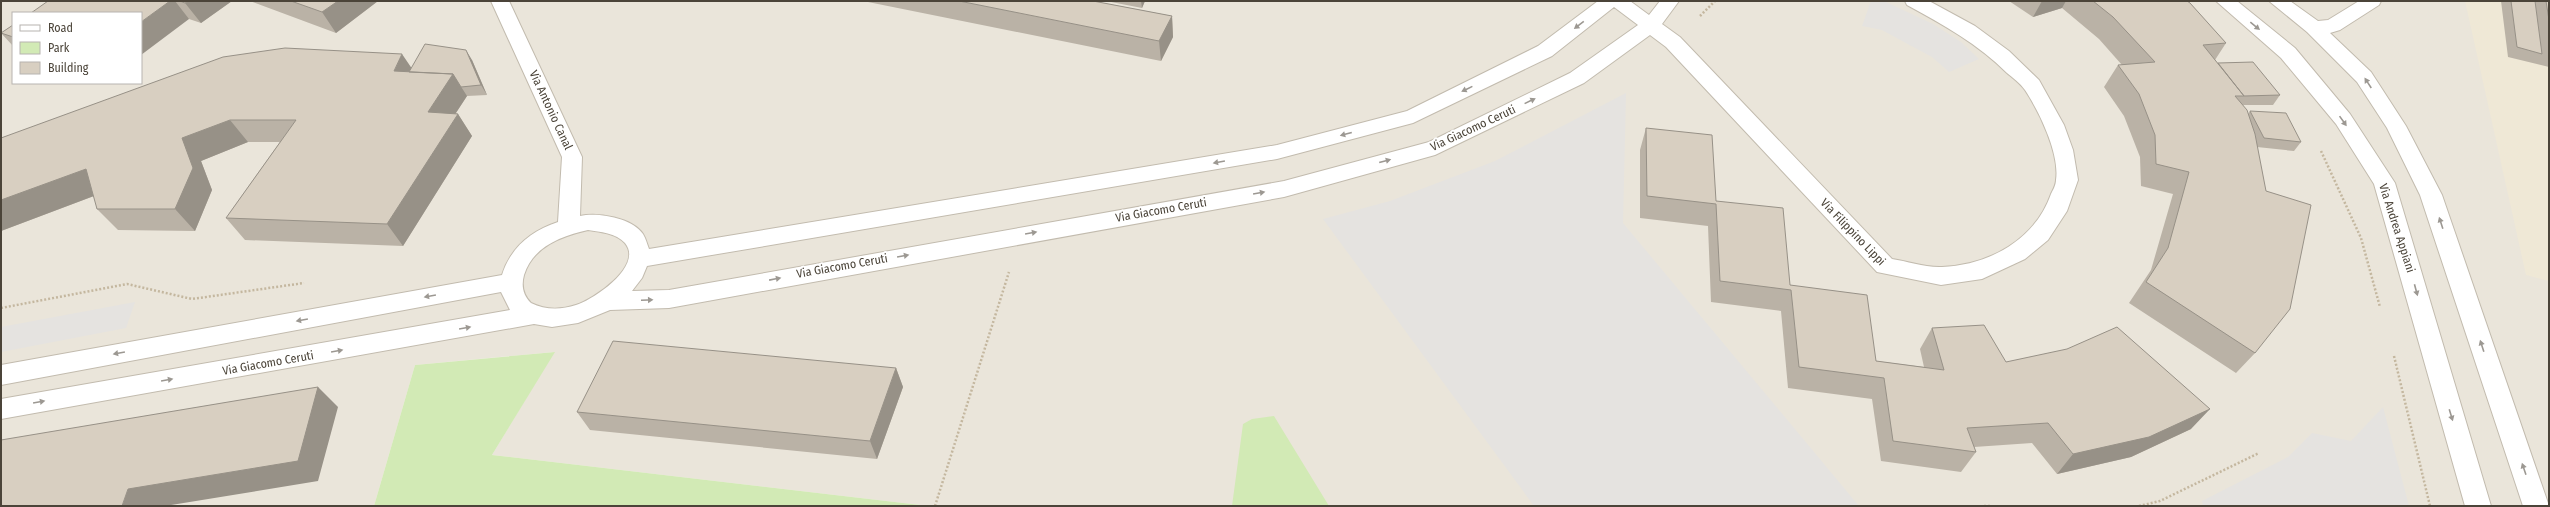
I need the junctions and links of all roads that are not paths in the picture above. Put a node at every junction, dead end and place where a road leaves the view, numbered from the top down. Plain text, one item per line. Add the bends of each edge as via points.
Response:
1 (500, 1) edge
2 (1610, 1) edge
3 (1618, 1) edge
4 (1670, 1) edge
5 (1914, 1) edge
6 (2225, 1) edge
7 (2278, 1) edge
8 (2366, 2) edge
9 (1652, 24) junction
10 (2314, 28) junction
11 (569, 226) junction
12 (639, 259) junction
13 (510, 282) junction
14 (608, 301) junction
15 (534, 315) junction
16 (1, 375) edge
17 (1, 409) edge
18 (2478, 506) edge
19 (2536, 506) edge

1 - 11 street, Via Antonio Canal via 572,157
2 -> 12 street via 1545,51 1413,116 1277,152
3 - 9 street, Via Filippino Lippi
4 - 9 street, Via Giacomo Ceruti
5 - 9 street, Via Filippino Lippi via 1968,30 2002,56 2032,85 2054,125 2063,150 2067,180 2056,211 2040,234 2017,253 1982,270 1941,276 1885,266 1678,48
6 -> 18 street, Via Andrea Appiani via 2288,53 2343,119 2384,183
7 - 10 street
8 - 10 street via 2333,26
14 -> 9 street, Via Giacomo Ceruti via 669,299 1291,187 1435,148 1577,78
19 -> 10 street via 2431,195 2396,126 2364,77
11 - 12 street via 594,223 620,228 632,235 638,246
11 - 13 street via 535,243 514,268
12 - 14 street, Via Giacomo Ceruti via 634,274 623,289
13 - 15 street, Via Giacomo Ceruti via 512,296 521,308
13 -> 16 street
14 - 15 street, Via Giacomo Ceruti via 590,311 571,317 551,318
17 -> 15 street, Via Giacomo Ceruti

